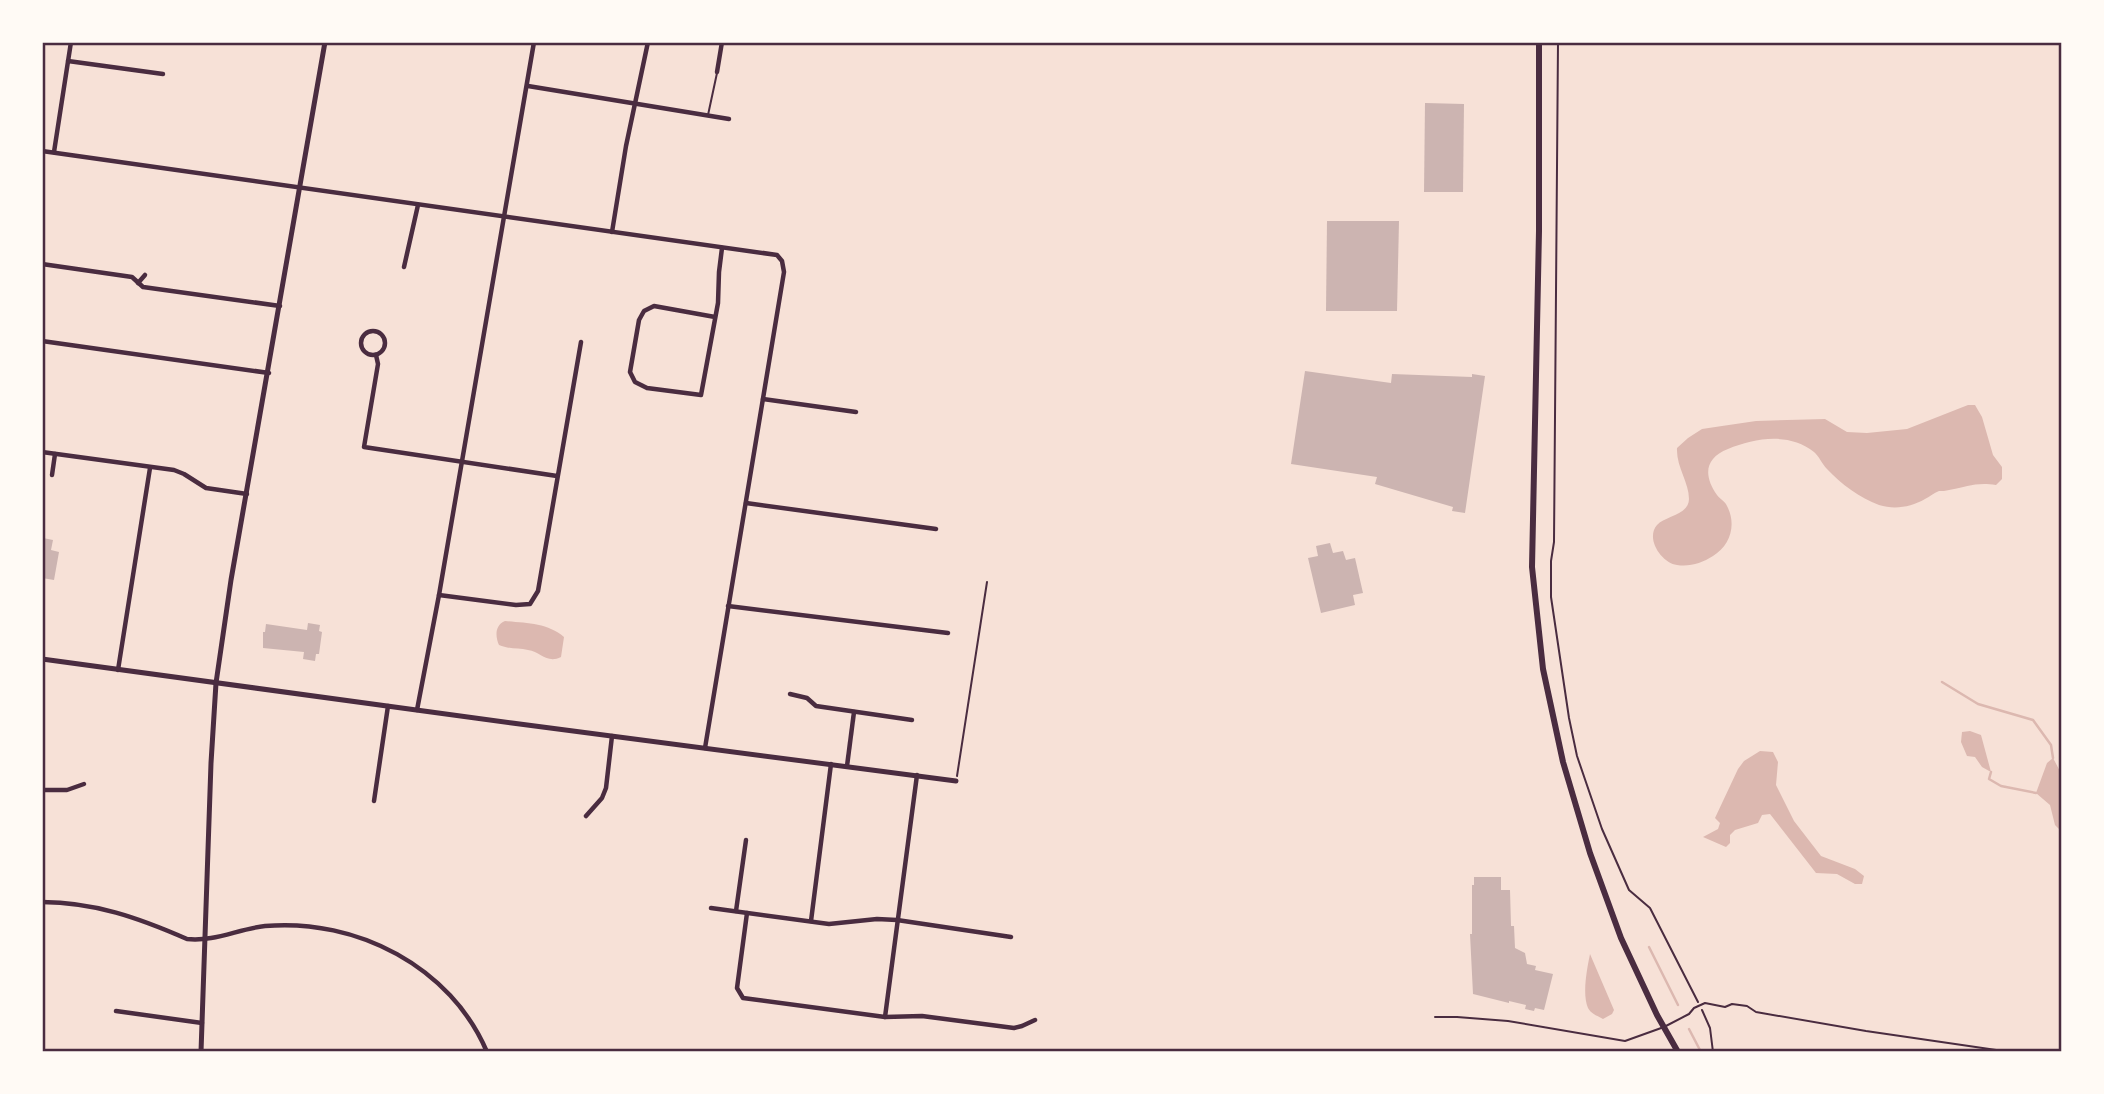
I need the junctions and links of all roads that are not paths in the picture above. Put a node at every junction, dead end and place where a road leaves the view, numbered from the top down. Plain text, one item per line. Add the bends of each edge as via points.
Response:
1 (71, 42) edge
2 (325, 42) edge
3 (534, 42) edge
4 (648, 42) edge
5 (722, 42) edge
6 (1539, 42) edge
7 (68, 61) junction
8 (717, 72) joint
9 (163, 74) dead end
10 (528, 86) junction
11 (637, 103) junction
12 (708, 115) junction
13 (729, 118) dead end
14 (42, 151) edge
15 (54, 152) junction
16 (299, 188) junction
17 (418, 205) junction
18 (504, 217) junction
19 (612, 232) junction
20 (722, 248) junction
21 (42, 264) edge
22 (404, 267) dead end
23 (145, 275) dead end
24 (138, 282) junction
25 (279, 306) junction
26 (715, 317) junction
27 (42, 341) edge
28 (581, 342) dead end
29 (376, 355) junction
30 (269, 373) junction
31 (763, 399) junction
32 (856, 412) dead end
33 (42, 452) edge
34 (55, 454) junction
35 (462, 460) junction
36 (150, 468) junction
37 (52, 475) dead end
38 (557, 476) junction
39 (247, 494) junction
40 (746, 503) junction
41 (936, 529) dead end
42 (439, 595) junction
43 (728, 606) junction
44 (948, 633) dead end
45 (42, 659) edge
46 (118, 670) junction
47 (216, 683) junction
48 (790, 694) dead end
49 (388, 706) junction
50 (417, 710) junction
51 (854, 712) junction
52 (912, 720) dead end
53 (612, 736) junction
54 (705, 748) junction
55 (831, 764) junction
56 (847, 766) junction
57 (917, 775) junction
58 (956, 780) road end
59 (84, 784) dead end
60 (42, 790) edge
61 (374, 801) dead end
62 (586, 816) dead end
63 (746, 840) dead end
64 (42, 902) edge
65 (711, 908) dead end
66 (736, 911) junction
67 (747, 913) junction
68 (898, 920) junction
69 (811, 922) junction
70 (1011, 937) dead end
71 (205, 940) junction
72 (116, 1011) dead end
73 (885, 1017) junction
74 (1435, 1017) dead end
75 (1035, 1020) dead end
76 (202, 1023) junction
77 (1664, 1027) junction
78 (201, 1052) edge
79 (487, 1052) edge
80 (1678, 1052) edge
81 (2010, 1052) edge

1 - 7 street
2 - 16 street
3 - 10 street
4 - 11 street
5 - 8 street
6 - 77 main road via 1532,567 1543,669 1590,853 1621,938
7 - 9 street
7 - 15 street
8 - 12 lane
10 - 11 street
10 - 18 street
11 - 12 street
11 - 19 street
12 - 13 street
14 - 15 street
15 - 16 street
16 - 17 street
16 - 25 street
17 - 18 street
17 - 22 street
18 - 19 street
18 - 35 street
19 - 20 street
20 - 26 street
20 - 31 street via 777,255 782,261
21 - 24 street via 132,277
23 - 24 street
24 - 25 street via 143,287
25 - 30 street
26 - 26 street via 701,395 635,383 630,372 644,311 654,306
27 - 30 street
28 - 38 street
29 - 29 street via 362,346 365,335 372,332 380,333 384,340
29 - 35 street via 364,446
30 - 39 street
31 - 32 street
31 - 40 street
33 - 34 street
34 - 36 street
34 - 37 street
35 - 38 street
35 - 42 street
36 - 39 street via 184,474 206,488
36 - 46 street
38 - 42 street via 538,592 530,604
39 - 47 street
40 - 41 street
40 - 43 street
42 - 50 street
43 - 44 street
43 - 54 street
45 - 46 street
46 - 47 street
47 - 49 street
47 - 71 street
48 - 51 street via 816,706
49 - 50 street
49 - 61 street
50 - 53 street
51 - 52 street
51 - 56 street
53 - 54 street
53 - 62 street via 606,788
54 - 55 street
55 - 56 street
55 - 69 street
56 - 57 street
57 - 58 street
57 - 68 street
59 - 60 street via 67,790
63 - 66 street
64 - 71 street via 108,909 187,939
65 - 66 street
66 - 67 street
67 - 69 street
67 - 73 street via 737,988 743,998
68 - 69 street
68 - 70 street
68 - 73 street
71 - 76 street
71 - 79 street via 267,926 309,927 372,941 439,983 458,1002
72 - 76 street
73 - 75 street via 922,1016 1014,1028
74 - 77 lane via 1508,1021 1625,1041
76 - 78 street
77 - 80 main road
77 - 81 lane via 1699,1005 1732,1004 1866,1031

